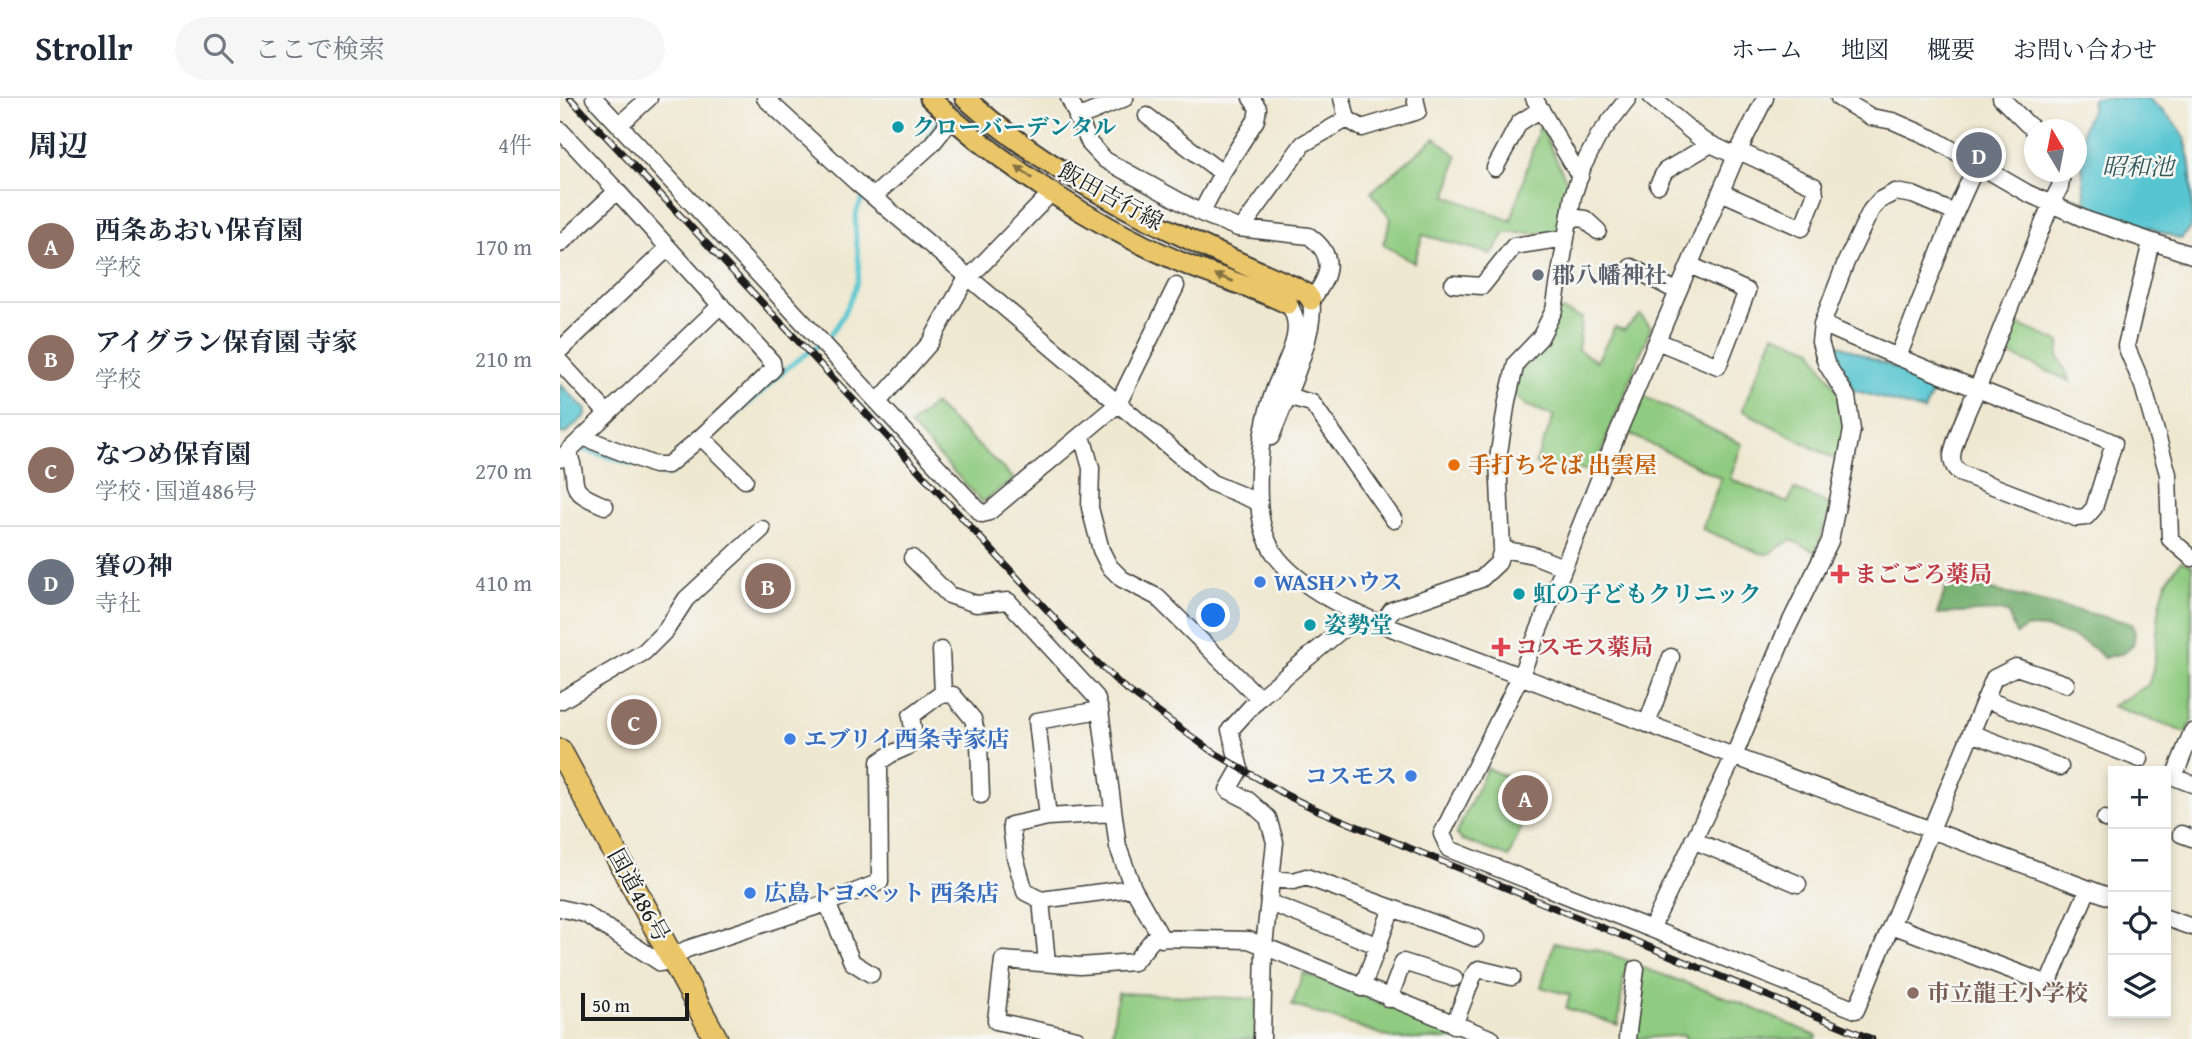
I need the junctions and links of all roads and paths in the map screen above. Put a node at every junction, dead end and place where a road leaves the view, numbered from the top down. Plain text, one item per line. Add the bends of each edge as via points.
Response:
1 (594, 98) edge
2 (649, 98) edge
3 (765, 98) edge
4 (930, 98) edge
5 (965, 98) edge
6 (1069, 98) edge
7 (1125, 98) edge
8 (1251, 98) edge
9 (1342, 98) edge
10 (1416, 98) edge
11 (1628, 98) edge
12 (1652, 98) edge
13 (1765, 98) edge
14 (1839, 98) edge
15 (2001, 98) edge
16 (1537, 103) edge
17 (1147, 116) dead end
18 (1077, 118) junction
19 (953, 119) junction
20 (1347, 119) junction
21 (2024, 121) edge
22 (619, 125) junction
23 (560, 130) edge
24 (1711, 145) junction
25 (1738, 153) junction
26 (1977, 164) junction
27 (1495, 168) dead end
28 (1222, 173) junction
29 (1580, 177) junction
30 (2061, 182) edge
31 (1658, 185) dead end
32 (617, 191) junction
33 (1721, 191) junction
34 (1051, 193) junction
35 (874, 196) junction
36 (2051, 204) junction
37 (1956, 210) junction
38 (1201, 213) junction
39 (1570, 217) junction
40 (1242, 228) junction
41 (1598, 231) dead end
42 (1566, 238) junction
43 (2151, 242) junction
44 (560, 244) edge
45 (667, 249) junction
46 (2192, 255) edge
47 (1689, 265) junction
48 (1631, 267) dead end
49 (969, 277) junction
50 (1453, 284) dead end
51 (1176, 286) dead end
52 (1678, 292) junction
53 (1288, 303) junction
54 (721, 305) junction
55 (1312, 305) junction
56 (1822, 324) junction
57 (1657, 341) junction
58 (560, 350) edge
59 (1898, 357) junction
60 (560, 362) edge
61 (1977, 389) junction
62 (1286, 396) junction
63 (878, 402) junction
64 (1118, 404) junction
65 (607, 413) junction
66 (1082, 436) junction
67 (583, 437) junction
68 (701, 437) junction
69 (564, 455) edge
70 (1259, 469) junction
71 (745, 480) dead end
72 (1258, 502) junction
73 (605, 506) dead end
74 (1394, 520) dead end
75 (762, 529) dead end
76 (1502, 549) junction
77 (912, 558) dead end
78 (2192, 558) edge
79 (1563, 567) junction
80 (1358, 615) junction
81 (1382, 624) junction
82 (941, 650) dead end
83 (1671, 657) dead end
84 (1520, 677) junction
85 (2066, 684) dead end
86 (943, 694) junction
87 (1259, 698) junction
88 (1985, 699) junction
89 (560, 701) edge
90 (1100, 710) junction
91 (1647, 724) junction
92 (2192, 732) edge
93 (1971, 733) junction
94 (560, 751) edge
95 (1734, 756) junction
96 (2140, 759) dead end
97 (2060, 767) dead end
98 (2192, 784) edge
99 (981, 795) dead end
100 (1113, 813) junction
101 (1048, 817) junction
102 (1931, 832) junction
103 (1693, 840) junction
104 (1272, 879) junction
105 (1798, 884) dead end
106 (1133, 888) junction
107 (2088, 889) junction
108 (2108, 896) edge
109 (1041, 900) junction
110 (827, 903) junction
111 (1270, 903) junction
112 (560, 908) edge
113 (1392, 908) junction
114 (2171, 920) edge
115 (1892, 925) junction
116 (1651, 927) junction
117 (2192, 927) edge
118 (1475, 938) dead end
119 (1162, 939) junction
120 (1379, 946) junction
121 (1264, 947) junction
122 (674, 958) junction
123 (1046, 963) junction
124 (1636, 969) dead end
125 (871, 974) dead end
126 (1512, 977) dead end
127 (1454, 978) dead end
128 (1362, 988) junction
129 (1389, 999) junction
130 (1454, 1025) junction
131 (1027, 1033) edge
132 (711, 1038) edge
133 (1077, 1039) edge
134 (1262, 1039) edge
135 (1492, 1039) edge
136 (1627, 1039) edge

1 - 22 street
2 - 22 street
3 - 35 street
4 - 19 main road, 飯田吉行線
5 - 55 main road, 飯田吉行線 via 1040,157 1095,192 1189,241 1293,286 1307,294
6 - 18 street
7 - 18 street
8 - 28 street via 1258,108 1256,120
9 - 20 street
10 - 20 street via 1418,111 1362,128
11 - 29 street via 1598,137
12 - 24 street
13 - 25 street
14 - 26 street via 1871,117 1932,138
15 - 21 street
16 - 27 street via 1519,122
16 - 29 street
17 - 28 street
18 - 38 street via 1090,144 1105,160
34 -> 19 main road, 飯田吉行線
19 - 35 street
20 - 40 street via 1303,144
22 - 63 street
23 - 32 street
24 - 25 street
24 - 31 street via 1665,171
25 - 33 street
25 - 33 street via 1814,186 1802,228
26 - 36 street
26 - 37 street
28 - 38 street
29 - 39 street
30 - 36 street
32 - 44 street
32 - 45 street
33 - 47 street
34 - 49 street
53 -> 34 main road, 飯田吉行線 via 1178,261
35 - 49 street
36 - 43 street
36 - 61 street
37 - 56 street via 1895,192 1880,200 1846,261
37 - 59 street
38 - 40 street
39 - 41 street via 1586,219
39 - 42 street
40 - 55 street via 1294,233 1319,243 1329,264
42 - 50 street via 1514,246 1482,286
42 - 76 street via 1554,310 1540,338 1516,363 1507,401 1498,459
43 - 46 street
43 - 78 street via 2126,345 2168,474 2170,539
45 - 54 street
45 - 58 street
47 - 52 street
47 - 57 street via 1747,291 1718,366
48 - 52 street
49 - 63 street via 930,343
49 - 64 street
51 - 64 street
52 - 57 street
53 - 55 street
53 - 70 street via 1297,325 1260,442
54 - 65 street
54 - 68 street via 772,362 773,369
55 - 62 street via 1310,331
56 - 59 street
56 - 95 street via 1822,353 1851,413 1846,466 1830,541 1785,633
57 - 79 street
59 - 61 street
60 - 65 street
61 - 61 street via 2114,443 2094,508 2086,517 2076,518 1956,470 1952,454
62 - 70 street
62 - 74 street via 1312,403
63 - 66 street via 982,514
64 - 66 street
64 - 72 street via 1212,483
65 - 67 street
66 - 87 street via 1091,468 1090,508 1110,566 1122,579 1157,597
67 - 68 street via 661,466 675,461
67 - 69 street
68 - 71 street
69 - 73 street via 573,464 573,484 580,502
70 - 72 street
72 - 80 street via 1273,552 1318,592
75 - 89 street via 685,599 666,630 643,652
76 - 79 street
76 - 81 street via 1498,563 1481,579 1392,610
77 - 90 street via 949,595 976,604 1008,601 1096,697
79 - 84 street
80 - 81 street
80 - 87 street
81 - 84 street
82 - 86 street
83 - 91 street
84 - 91 street
84 - 116 street via 1442,834 1449,849
85 - 88 street via 2016,667 1994,678
86 - 99 street via 953,695 973,719
86 - 110 street via 911,716 911,745 879,762 880,883
87 - 104 street via 1230,730 1240,769 1228,790 1268,818 1275,842
88 - 93 street
88 - 96 street
90 - 100 street
90 - 101 street via 1037,721
91 - 95 street
92 - 98 street via 2174,777
93 - 97 street
93 - 102 street
94 - 122 highway, 国道486号
95 - 102 street
95 - 103 street
100 - 101 street
100 - 106 street via 1118,847
101 - 109 street via 1011,825 1025,892
102 - 107 street
102 - 115 street
103 - 105 street
103 - 116 street
104 - 111 street
104 - 113 street via 1306,877
106 - 109 street
106 - 119 street
107 - 108 street
107 - 115 street via 2048,984
109 - 123 street
110 - 122 street via 687,949
110 - 125 street via 852,962
111 - 120 street
111 - 121 street
112 - 122 street via 585,914 661,963
113 - 118 street
113 - 120 street
114 - 117 street
115 - 116 street via 1856,1010
119 - 121 street via 1249,940
119 - 123 street via 1154,938 1134,962
120 - 128 street
121 - 128 street
121 - 134 street
122 - 132 highway, 国道486号
123 - 131 street via 1003,960 996,1021
124 - 136 street
126 - 130 street via 1479,969
127 - 129 street via 1403,962
128 - 129 street
129 - 130 street
130 - 135 street
131 - 133 street

